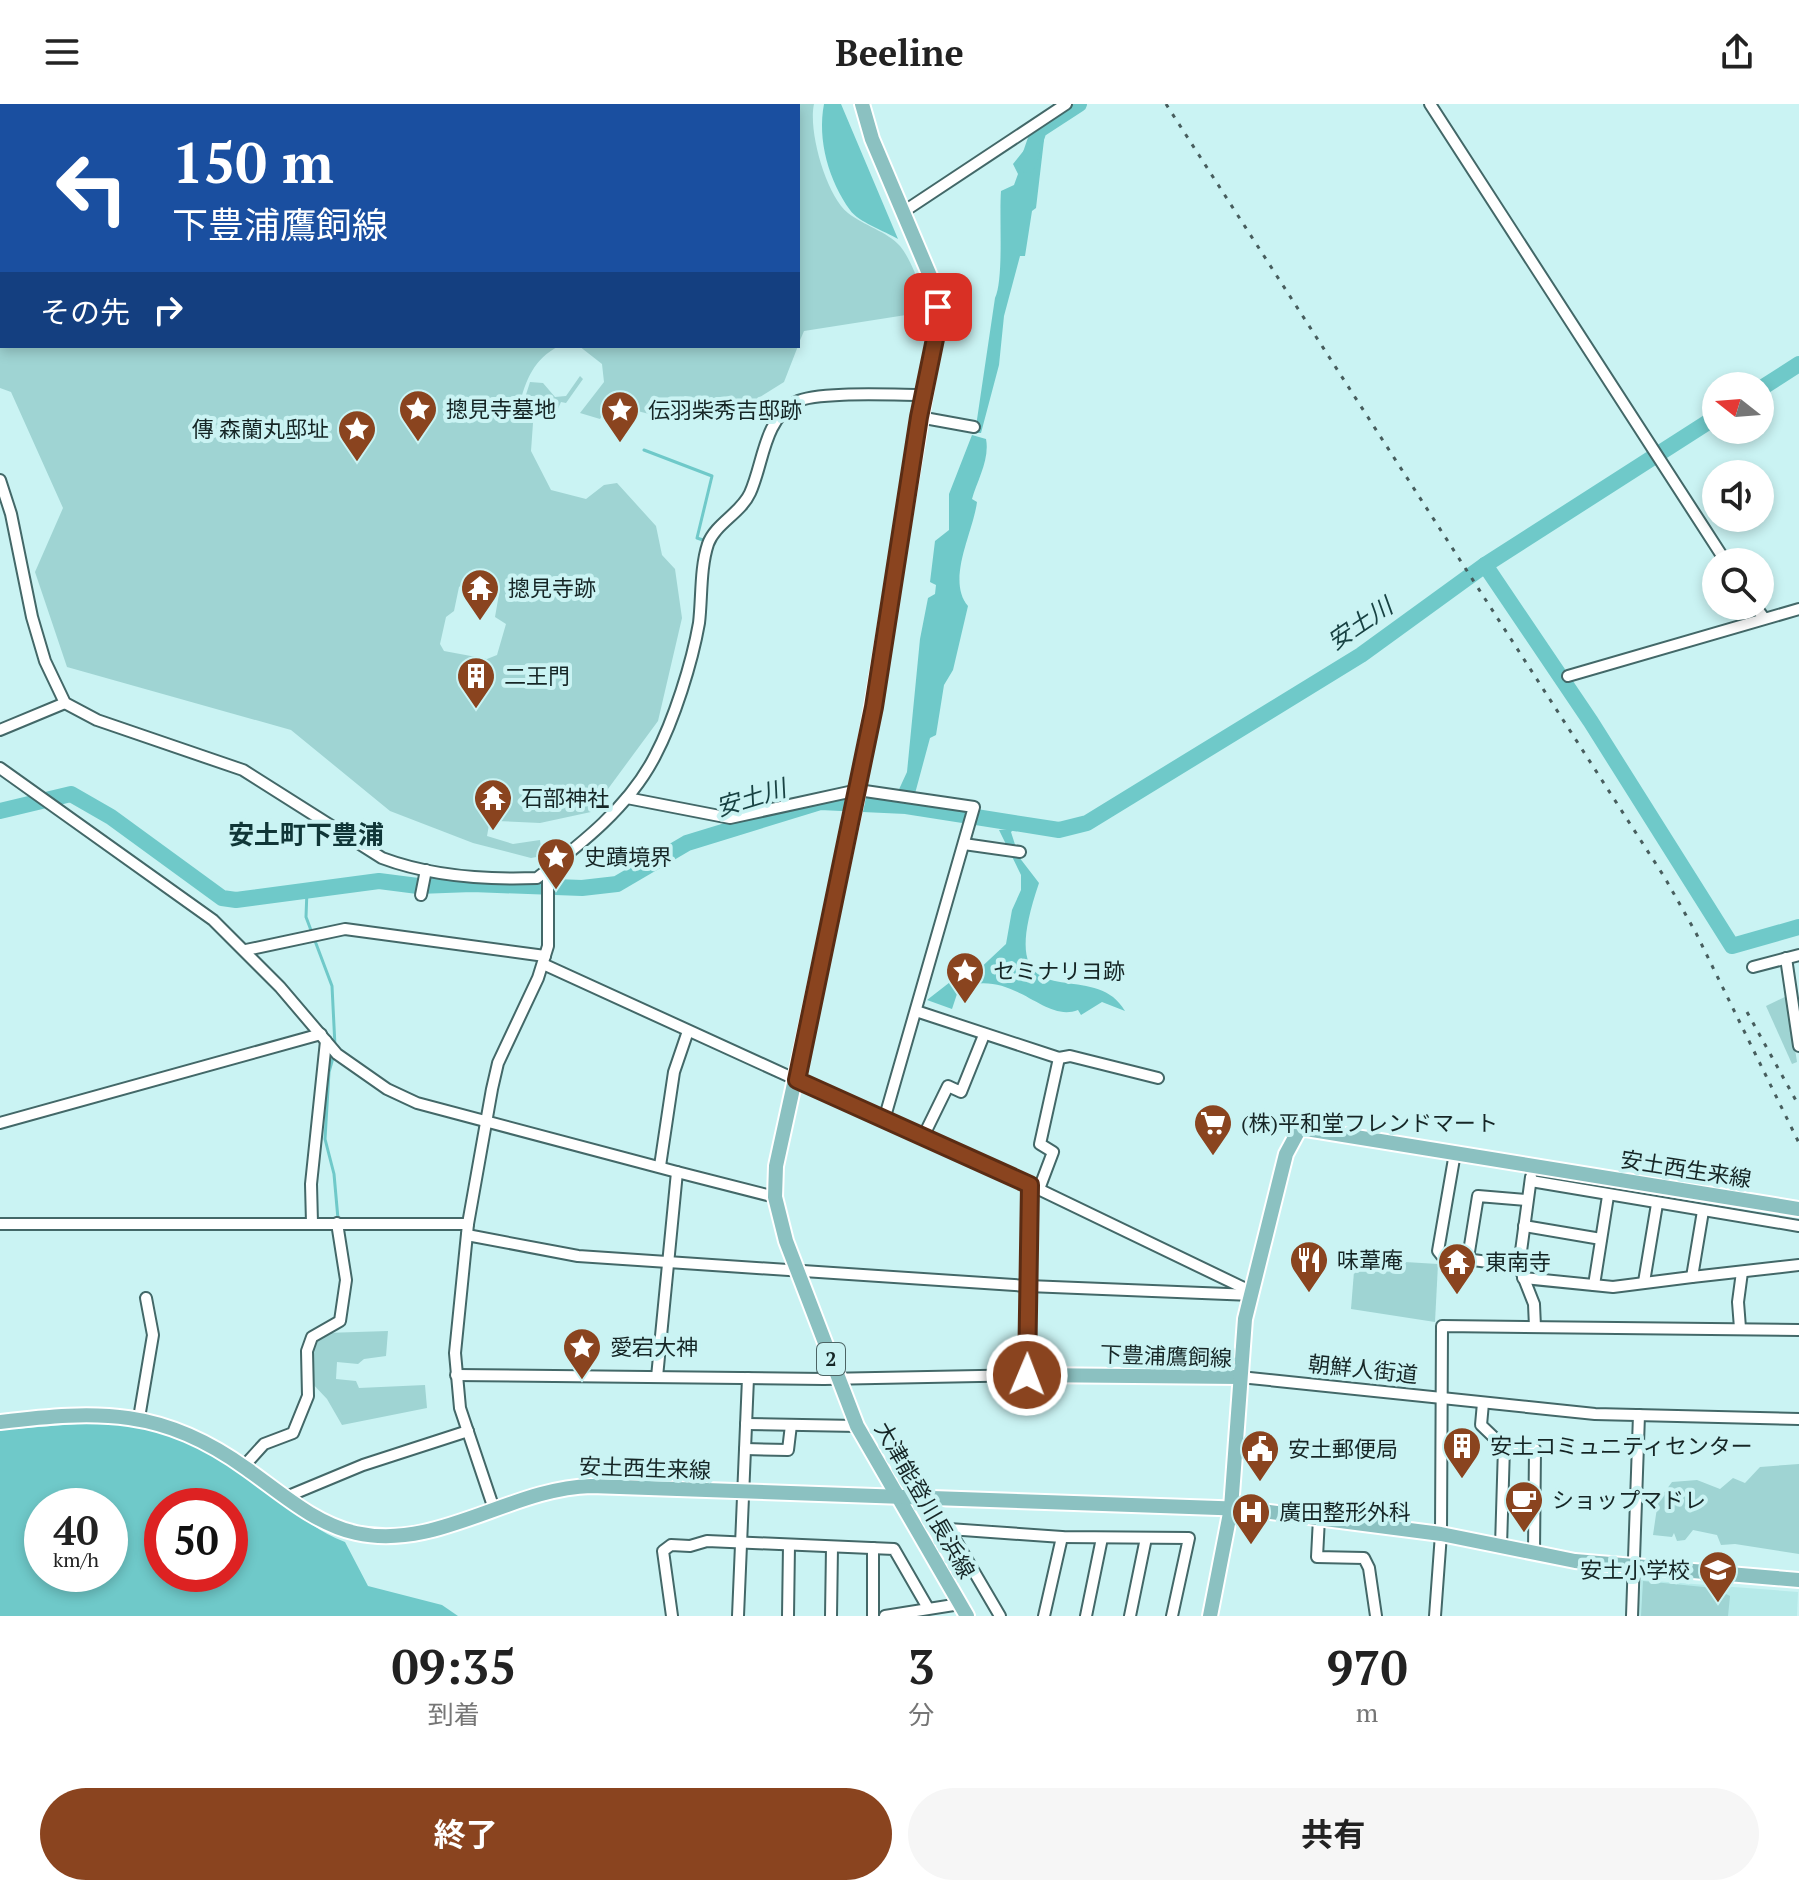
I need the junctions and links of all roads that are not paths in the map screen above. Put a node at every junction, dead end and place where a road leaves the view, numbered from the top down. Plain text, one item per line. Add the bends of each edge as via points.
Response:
1 (862, 104) edge
2 (1066, 104) edge
3 (1430, 104) edge
4 (903, 212) junction
5 (923, 395) junction
6 (919, 417) junction
7 (974, 427) dead end
8 (0, 480) edge
9 (1717, 548) edge
10 (1799, 609) edge
11 (1774, 615) edge
12 (1757, 620) edge
13 (1568, 676) dead end
14 (65, 703) junction
15 (0, 730) edge
16 (0, 768) edge
17 (627, 798) junction
18 (856, 800) junction
19 (964, 844) junction
20 (1015, 851) dead end
21 (548, 873) junction
22 (424, 875) junction
23 (421, 895) dead end
24 (246, 950) junction
25 (1799, 955) edge
26 (1786, 958) junction
27 (544, 960) junction
28 (1753, 967) dead end
29 (916, 1011) junction
30 (688, 1031) junction
31 (984, 1035) junction
32 (329, 1044) junction
33 (1799, 1046) edge
34 (1059, 1058) junction
35 (1158, 1078) dead end
36 (797, 1080) junction
37 (485, 1120) junction
38 (884, 1120) junction
39 (0, 1123) edge
40 (923, 1137) junction
41 (1455, 1153) junction
42 (660, 1166) junction
43 (677, 1172) junction
44 (1532, 1174) junction
45 (1035, 1187) junction
46 (1608, 1196) junction
47 (775, 1197) junction
48 (1527, 1200) junction
49 (1657, 1204) junction
50 (1799, 1209) edge
51 (1703, 1211) junction
52 (312, 1223) junction
53 (337, 1223) junction
54 (0, 1224) edge
55 (1524, 1226) junction
56 (1799, 1226) edge
57 (468, 1230) junction
58 (1601, 1239) junction
59 (1468, 1258) junction
60 (668, 1261) junction
61 (1799, 1265) edge
62 (1519, 1266) junction
63 (797, 1269) junction
64 (1742, 1272) junction
65 (1692, 1277) junction
66 (1523, 1278) junction
67 (1644, 1282) junction
68 (1594, 1285) junction
69 (1028, 1286) junction
70 (1252, 1295) junction
71 (146, 1298) dead end
72 (1535, 1327) junction
73 (1740, 1328) junction
74 (1799, 1330) edge
75 (456, 1375) junction
76 (1027, 1375) junction
77 (657, 1377) junction
78 (1240, 1377) junction
79 (748, 1378) junction
80 (838, 1378) junction
81 (1442, 1397) junction
82 (1483, 1403) junction
83 (1639, 1415) junction
84 (139, 1418) junction
85 (1799, 1419) edge
86 (0, 1422) edge
87 (746, 1424) junction
88 (791, 1425) junction
89 (857, 1426) junction
90 (468, 1431) junction
91 (1504, 1447) junction
92 (745, 1449) junction
93 (244, 1466) junction
94 (743, 1494) junction
95 (286, 1497) junction
96 (899, 1497) junction
97 (1231, 1508) junction
98 (494, 1509) junction
99 (1319, 1518) junction
100 (1441, 1534) junction
101 (1062, 1537) junction
102 (1102, 1538) junction
103 (1146, 1538) junction
104 (741, 1544) junction
105 (789, 1545) junction
106 (1501, 1546) junction
107 (832, 1547) junction
108 (873, 1548) junction
109 (1534, 1552) junction
110 (1632, 1565) junction
111 (1799, 1580) edge
112 (928, 1608) junction
113 (963, 1610) edge
114 (672, 1616) edge
115 (738, 1616) edge
116 (788, 1616) edge
117 (831, 1616) edge
118 (873, 1616) edge
119 (885, 1616) edge
120 (1000, 1616) edge
121 (1044, 1616) edge
122 (1086, 1616) edge
123 (1130, 1616) edge
124 (1172, 1616) edge
125 (1210, 1616) edge
126 (1376, 1616) edge
127 (1435, 1616) edge
128 (1632, 1616) edge

1 - 4 main road, 大津能登川長浜線 / 2
2 - 4 street
3 - 9 street
4 - 5 main road, 大津能登川長浜線 / 2 via 938,307
5 - 6 main road, 大津能登川長浜線 / 2
5 - 17 street via 809,398 782,415 767,438 746,500 709,543 698,625 666,735
6 - 7 street
6 - 18 main road, 大津能登川長浜線 / 2
8 - 14 street via 36,632
10 - 11 street
12 - 13 street
14 - 15 street
14 - 22 street via 97,720 243,770 382,858
16 - 24 street via 213,920
17 - 18 street via 730,818
17 - 21 street
18 - 19 street via 890,795 974,807
18 - 36 main road, 大津能登川長浜線 / 2
19 - 20 street
19 - 29 street
21 - 22 street via 518,879
21 - 27 street
22 - 23 street
24 - 27 street via 345,929
24 - 32 street
25 - 26 street
26 - 28 street
26 - 33 street
27 - 30 street
27 - 37 street via 498,1063
29 - 31 street
29 - 38 street
30 - 36 street
30 - 42 street via 674,1072
31 - 34 street
31 - 40 street via 961,1092 948,1086
32 - 37 street via 387,1089 417,1103
32 - 39 street
32 - 52 street via 311,1184
34 - 35 street via 1070,1056
34 - 45 street via 1040,1144 1053,1152
36 - 38 main road
36 - 47 main road, 大津能登川長浜線 / 2 via 776,1166
37 - 42 street
37 - 57 street
38 - 40 main road
40 - 45 main road
41 - 44 main road, 安土西生来線
41 - 59 street via 1438,1251
41 - 70 main road, 安土西生来線 via 1300,1128 1286,1154
42 - 43 street
43 - 47 street
43 - 60 street
44 - 46 street
44 - 48 street
44 - 50 main road, 安土西生来線 via 1567,1172
45 - 69 main road
45 - 70 street
46 - 49 street
46 - 58 street
47 - 63 main road, 大津能登川長浜線 / 2
48 - 55 street
48 - 59 street via 1478,1196
49 - 51 street
49 - 67 street
51 - 56 street
51 - 65 street
52 - 53 street
52 - 54 street
53 - 57 street
53 - 93 street via 346,1280 340,1321 312,1337 307,1351 308,1396 293,1433 264,1444
55 - 58 street
55 - 62 street
57 - 60 street via 578,1256
57 - 75 street
58 - 68 street
59 - 62 street
60 - 63 street
60 - 77 street
61 - 64 street
62 - 66 street
63 - 69 street
63 - 80 main road, 大津能登川長浜線 / 2
64 - 65 street
64 - 73 street
65 - 67 street
66 - 68 street
66 - 72 street via 1534,1304
67 - 68 street
69 - 70 street
69 - 76 main road
70 - 78 main road
71 - 84 street via 153,1335
72 - 73 street
72 - 81 street via 1442,1326
73 - 74 street
75 - 77 street
75 - 90 street
76 - 78 main road, 下豊浦鷹飼線
76 - 80 street
77 - 79 street
78 - 81 street, 朝鮮人街道
78 - 97 main road, 下豊浦鷹飼線
79 - 80 street
79 - 87 street
80 - 89 main road, 大津能登川長浜線 / 2
81 - 82 street
81 - 100 street, 朝鮮人街道
82 - 83 street
82 - 91 street via 1481,1425
83 - 85 street
83 - 110 street
84 - 86 main road, 安土西生来線 via 102,1413
84 - 93 main road, 安土西生来線 via 208,1442
87 - 88 street
87 - 92 street
88 - 89 street
88 - 92 street via 788,1450
89 - 96 main road, 大津能登川長浜線 / 2
90 - 95 street
90 - 98 street
91 - 106 street
91 - 109 street via 1535,1449
92 - 94 street
93 - 95 main road, 安土西生来線
94 - 96 main road, 安土西生来線
94 - 98 main road, 安土西生来線 via 560,1487
94 - 104 street
95 - 98 main road, 安土西生来線 via 317,1519 356,1533 386,1536 417,1533
96 - 97 main road, 安土西生来線
96 - 113 main road, 大津能登川長浜線 / 2
97 - 99 main road
97 - 125 main road
99 - 100 main road
99 - 126 street via 1317,1557 1364,1558
100 - 106 main road
100 - 127 street, 朝鮮人街道
101 - 102 street
101 - 120 street via 949,1529
101 - 121 street
102 - 103 street
102 - 122 street
103 - 123 street
103 - 124 street via 1189,1538
104 - 105 street
104 - 114 street via 707,1541 671,1545 663,1551
104 - 115 street
105 - 107 street
105 - 116 street
106 - 109 main road
107 - 108 street
107 - 117 street
108 - 112 street via 894,1549
108 - 118 street
109 - 110 main road
110 - 111 main road
110 - 128 street
112 - 113 street
112 - 119 street

